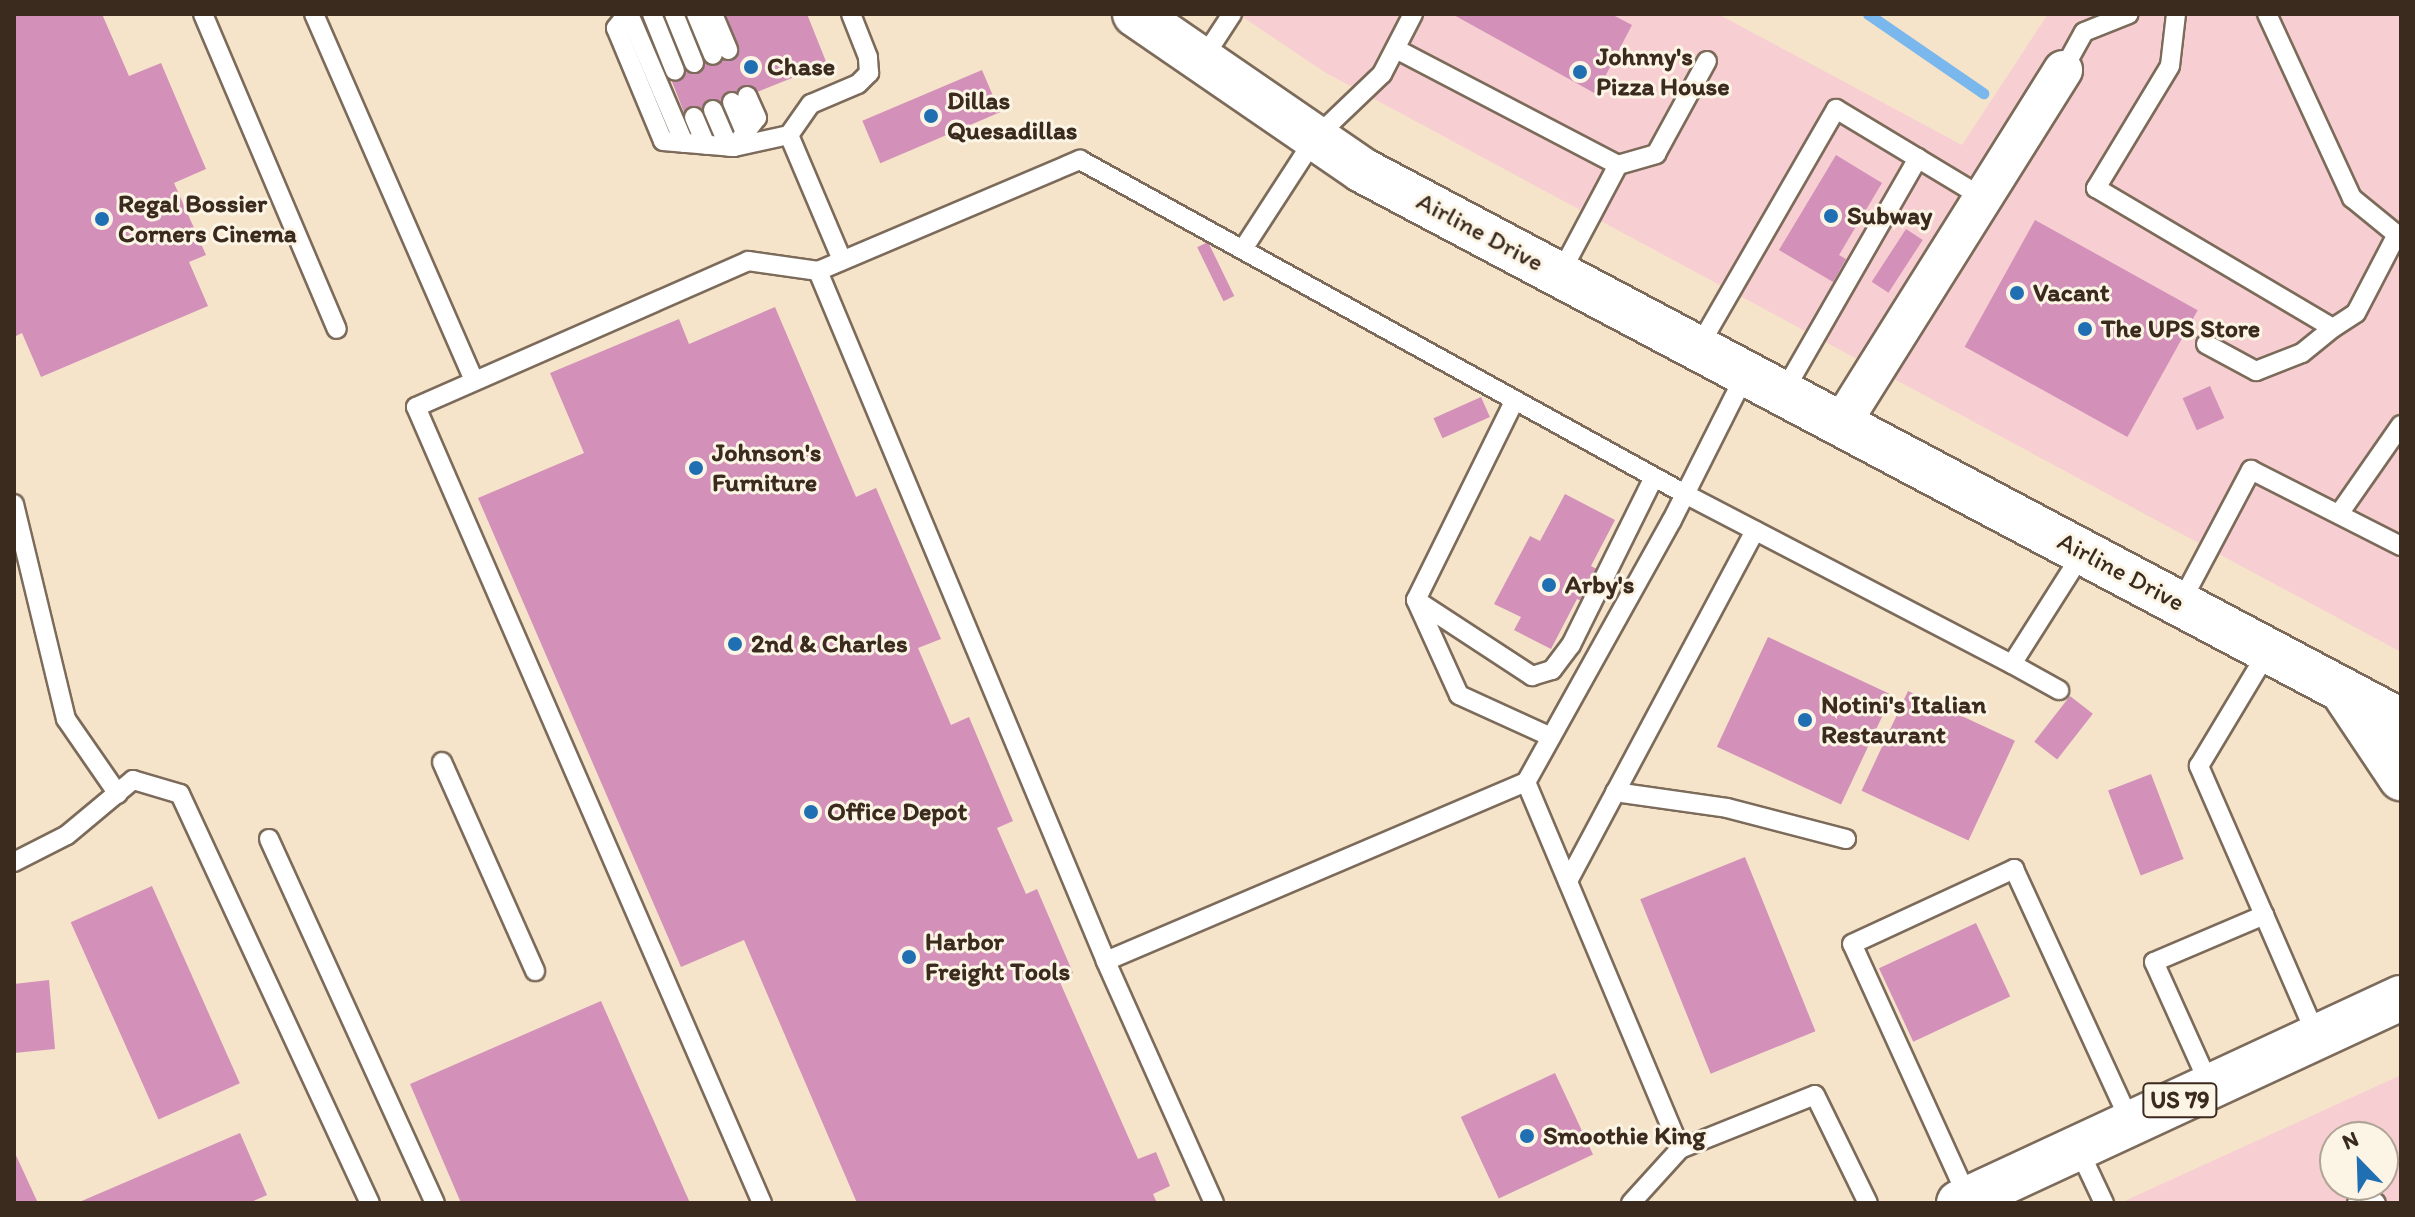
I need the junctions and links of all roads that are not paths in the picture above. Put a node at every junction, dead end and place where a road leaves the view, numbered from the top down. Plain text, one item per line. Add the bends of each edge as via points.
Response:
1 (203, 14) edge
2 (314, 14) edge
3 (628, 14) edge
4 (652, 14) edge
5 (674, 14) edge
6 (696, 14) edge
7 (713, 14) edge
8 (851, 14) edge
9 (1135, 14) edge
10 (1232, 14) edge
11 (1413, 14) edge
12 (2129, 14) edge
13 (2176, 14) edge
14 (2267, 14) edge
15 (1396, 49) junction
16 (1202, 60) junction
17 (1707, 61) dead end
18 (694, 63) dead end
19 (2063, 70) joint
20 (675, 71) dead end
21 (740, 99) dead end
22 (713, 110) dead end
23 (694, 117) dead end
24 (789, 135) junction
25 (1315, 138) junction
26 (736, 142) junction
27 (706, 145) junction
28 (1918, 158) junction
29 (1618, 165) junction
30 (1982, 197) junction
31 (2399, 237) edge
32 (1243, 249) junction
33 (842, 260) junction
34 (818, 271) junction
35 (1560, 274) junction
36 (2333, 328) junction
37 (337, 329) dead end
38 (2206, 344) dead end
39 (1698, 348) junction
40 (474, 381) junction
41 (1765, 383) junction
42 (1515, 400) junction
43 (1841, 424) junction
44 (2401, 425) edge
45 (1654, 477) junction
46 (1685, 494) junction
47 (14, 504) edge
48 (2341, 511) junction
49 (1755, 531) junction
50 (2401, 546) edge
51 (2083, 552) junction
52 (1416, 600) junction
53 (2180, 604) junction
54 (2268, 651) junction
55 (2012, 664) junction
56 (2059, 690) dead end
57 (2343, 691) junction
58 (2401, 721) edge
59 (1551, 737) junction
60 (442, 762) dead end
61 (2401, 778) edge
62 (1526, 782) junction
63 (1615, 792) junction
64 (118, 794) junction
65 (269, 839) dead end
66 (1846, 839) dead end
67 (14, 862) edge
68 (1568, 881) junction
69 (2264, 915) junction
70 (1106, 961) junction
71 (2401, 967) edge
72 (535, 971) dead end
73 (2387, 1005) edge
74 (2317, 1037) junction
75 (2210, 1086) junction
76 (2131, 1123) junction
77 (2078, 1148) junction
78 (1680, 1149) junction
79 (1964, 1201) edge
80 (370, 1203) edge
81 (435, 1203) edge
82 (762, 1203) edge
83 (1214, 1203) edge
84 (1631, 1203) edge
85 (1868, 1203) edge
86 (2104, 1203) edge
87 (2357, 1203) edge
88 (2376, 1203) edge

1 - 37 lane
2 - 40 lane
3 - 27 lane via 616,28 663,141
4 - 20 lane
5 - 18 lane
6 - 7 lane via 721,53
8 - 24 lane via 869,73 858,84 811,104
9 - 16 main road, Airline Drive
10 - 16 lane
11 - 15 lane
12 - 19 lane via 2084,32
13 - 36 lane via 2170,66 2096,188
14 - 31 lane via 2352,198
15 - 25 lane via 1382,74
15 - 29 lane
16 - 25 main road, Airline Drive
17 - 29 lane via 1656,154
19 - 30 street
21 - 26 lane
22 - 26 lane
23 - 27 lane
24 - 26 lane
24 - 33 lane
25 - 32 lane
25 - 35 main road, Airline Drive via 1362,170
26 - 27 lane
28 - 30 lane
28 - 39 lane via 1836,109
28 - 41 lane
29 - 35 lane
30 - 43 street
31 - 36 lane via 2356,313
32 - 33 lane via 1080,160
32 - 42 lane
33 - 34 lane
34 - 40 lane via 748,261
34 - 70 lane
35 - 39 main road, Airline Drive
36 - 38 lane via 2302,353 2256,371
39 - 41 main road, Airline Drive
40 - 82 lane via 416,407
41 - 43 main road, Airline Drive
41 - 46 lane
42 - 45 lane
42 - 52 lane
43 - 51 main road, Airline Drive
44 - 48 lane
45 - 46 lane
45 - 52 lane via 1571,645 1552,670 1532,676
46 - 49 lane
46 - 59 lane
47 - 64 lane via 66,719
48 - 50 lane
48 - 53 lane via 2251,470
49 - 55 lane
49 - 63 lane
51 - 53 main road, Airline Drive
51 - 55 lane
52 - 59 lane via 1459,695
53 - 54 main road, Airline Drive
54 - 57 main road, Airline Drive
54 - 69 lane via 2199,766
55 - 56 lane
57 - 58 main road, Airline Drive
57 - 61 main road
59 - 62 lane
60 - 72 lane
62 - 68 lane
62 - 70 lane
63 - 66 lane via 1727,808
63 - 68 lane
64 - 67 lane via 67,835
64 - 80 lane via 133,780 180,794
65 - 81 lane
68 - 78 lane
69 - 74 lane
69 - 75 lane via 2154,962
70 - 83 lane
71 - 73 main road
73 - 74 main road, US 79
74 - 75 main road, US 79
75 - 76 main road, US 79
76 - 77 main road, US 79
76 - 79 lane via 2014,869 1852,944
77 - 79 main road, US 79
77 - 86 lane
78 - 84 lane
78 - 85 lane via 1815,1095
87 - 88 lane via 2367,1198

